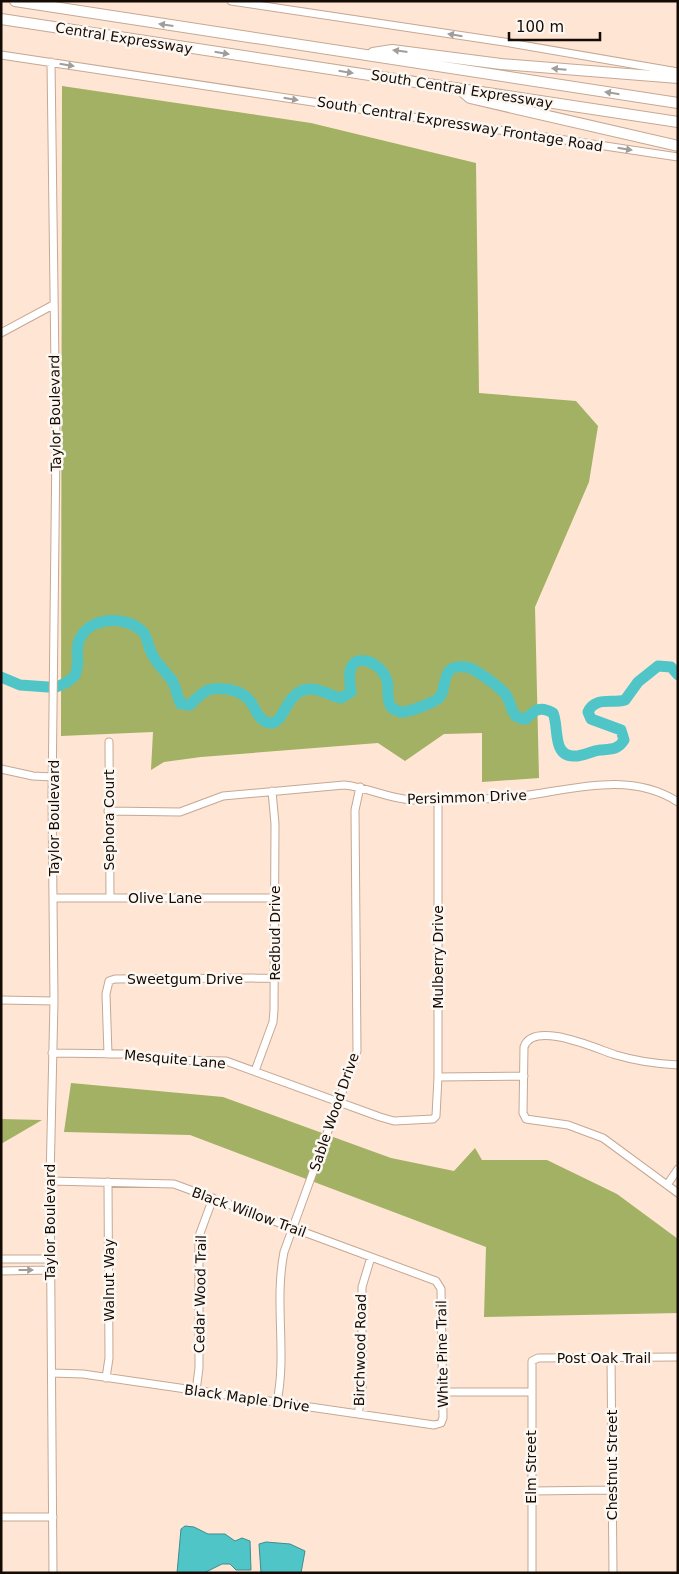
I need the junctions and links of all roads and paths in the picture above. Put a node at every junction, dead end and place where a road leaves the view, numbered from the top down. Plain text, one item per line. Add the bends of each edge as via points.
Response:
1 (15, 1) edge
2 (231, 1) edge
3 (1, 19) edge
4 (249, 37) joint
5 (1, 55) edge
6 (366, 55) junction
7 (246, 57) joint
8 (51, 62) junction
9 (678, 72) edge
10 (678, 78) edge
11 (460, 89) junction
12 (678, 103) edge
13 (678, 122) edge
14 (678, 146) edge
15 (678, 157) edge
16 (53, 305) junction
17 (1, 333) edge
18 (109, 742) dead end
19 (1, 768) edge
20 (53, 777) junction
21 (360, 787) junction
22 (272, 791) junction
23 (438, 798) junction
24 (678, 802) edge
25 (108, 811) junction
26 (54, 898) junction
27 (110, 898) junction
28 (276, 898) junction
29 (275, 978) junction
30 (1, 1000) edge
31 (54, 1001) junction
32 (52, 1054) junction
33 (108, 1054) junction
34 (678, 1065) edge
35 (255, 1071) junction
36 (524, 1076) junction
37 (438, 1077) junction
38 (340, 1103) junction
39 (436, 1116) joint
40 (678, 1169) edge
41 (50, 1181) junction
42 (108, 1182) junction
43 (668, 1185) junction
44 (678, 1193) edge
45 (213, 1198) junction
46 (293, 1228) junction
47 (371, 1257) junction
48 (1, 1259) edge
49 (50, 1259) junction
50 (1, 1270) edge
51 (51, 1270) junction
52 (440, 1285) joint
53 (678, 1357) edge
54 (611, 1358) junction
55 (532, 1362) joint
56 (52, 1373) junction
57 (106, 1378) junction
58 (196, 1391) junction
59 (443, 1392) junction
60 (531, 1392) junction
61 (277, 1402) junction
62 (358, 1414) junction
63 (441, 1424) joint
64 (612, 1490) junction
65 (532, 1491) junction
66 (1, 1517) edge
67 (53, 1517) junction
68 (53, 1573) edge
69 (532, 1573) edge
70 (613, 1573) edge

4 -> 1 highway, Central Expressway
9 -> 2 street
3 -> 7 highway, Central Expressway
4 - 6 highway, South Central Expressway
5 - 8 street
10 -> 6 highway via 501,64 392,50
12 -> 6 highway, South Central Expressway
7 -> 11 highway, South Central Expressway
8 -> 15 street, South Central Expressway Frontage Road
8 - 16 street, Taylor Boulevard
11 - 13 highway, South Central Expressway
11 - 14 highway via 470,98
16 - 17 street
16 - 20 street, Taylor Boulevard via 56,444
18 - 25 street, Sephora Court
19 - 20 street
20 - 26 street, Taylor Boulevard
21 - 22 street, Persimmon Drive via 344,785
21 - 23 street, Persimmon Drive via 401,799
21 - 38 street, Sable Wood Drive via 355,810 357,1051
22 - 25 street, Persimmon Drive via 223,796 180,812
22 - 28 street, Redbud Drive
23 - 24 street, Persimmon Drive via 507,798 624,784 643,787
23 - 37 street, Mulberry Drive
25 - 27 street, Sephora Court
26 - 27 street, Olive Lane
26 - 31 street, Taylor Boulevard
27 - 28 street, Olive Lane
28 - 29 street, Redbud Drive
29 - 33 street, Sweetgum Drive via 109,981 106,994
29 - 35 street, Redbud Drive via 273,1022
30 - 31 street
31 - 32 street, Taylor Boulevard
32 - 33 street, Mesquite Lane
32 - 41 street, Taylor Boulevard
33 - 35 street, Mesquite Lane via 226,1061
34 - 36 street via 617,1056 562,1037 531,1037 526,1041
35 - 38 street, Mesquite Lane
36 - 37 street
36 - 43 street via 523,1113 526,1118 568,1125 603,1138
37 - 39 street, Mulberry Drive
38 - 39 street, Mesquite Lane via 394,1121 429,1121
38 - 46 street, Sable Wood Drive
40 - 43 street
41 - 42 street, Black Willow Trail
41 - 49 street, Taylor Boulevard
42 - 45 street, Black Willow Trail via 174,1184
42 - 57 street, Walnut Way via 109,1358
43 - 44 street
45 - 46 street, Black Willow Trail
45 - 58 street, Cedar Wood Trail via 199,1236 199,1368
46 - 47 street, Black Willow Trail
46 - 61 street, Sable Wood Drive via 281,1267 281,1383
47 - 52 street, Black Willow Trail
47 - 62 street, Birchwood Road via 362,1286 362,1392
48 - 49 street
49 - 51 street, Taylor Boulevard
50 -> 51 street
51 - 56 street, Taylor Boulevard
52 - 59 street, White Pine Trail
53 - 54 street, Post Oak Trail
54 - 55 street, Post Oak Trail via 538,1358
54 - 64 street, Chestnut Street
55 - 60 street, Elm Street
56 - 57 street, Black Maple Drive
56 - 67 street, Taylor Boulevard
57 - 58 street, Black Maple Drive
58 - 61 street, Black Maple Drive
59 - 60 street
59 - 63 street, White Pine Trail
60 - 65 street, Elm Street
61 - 62 street, Black Maple Drive
62 - 63 street, Black Maple Drive
64 - 65 street
64 - 70 street, Chestnut Street
65 - 69 street, Elm Street
66 - 67 street
67 - 68 street, Taylor Boulevard

